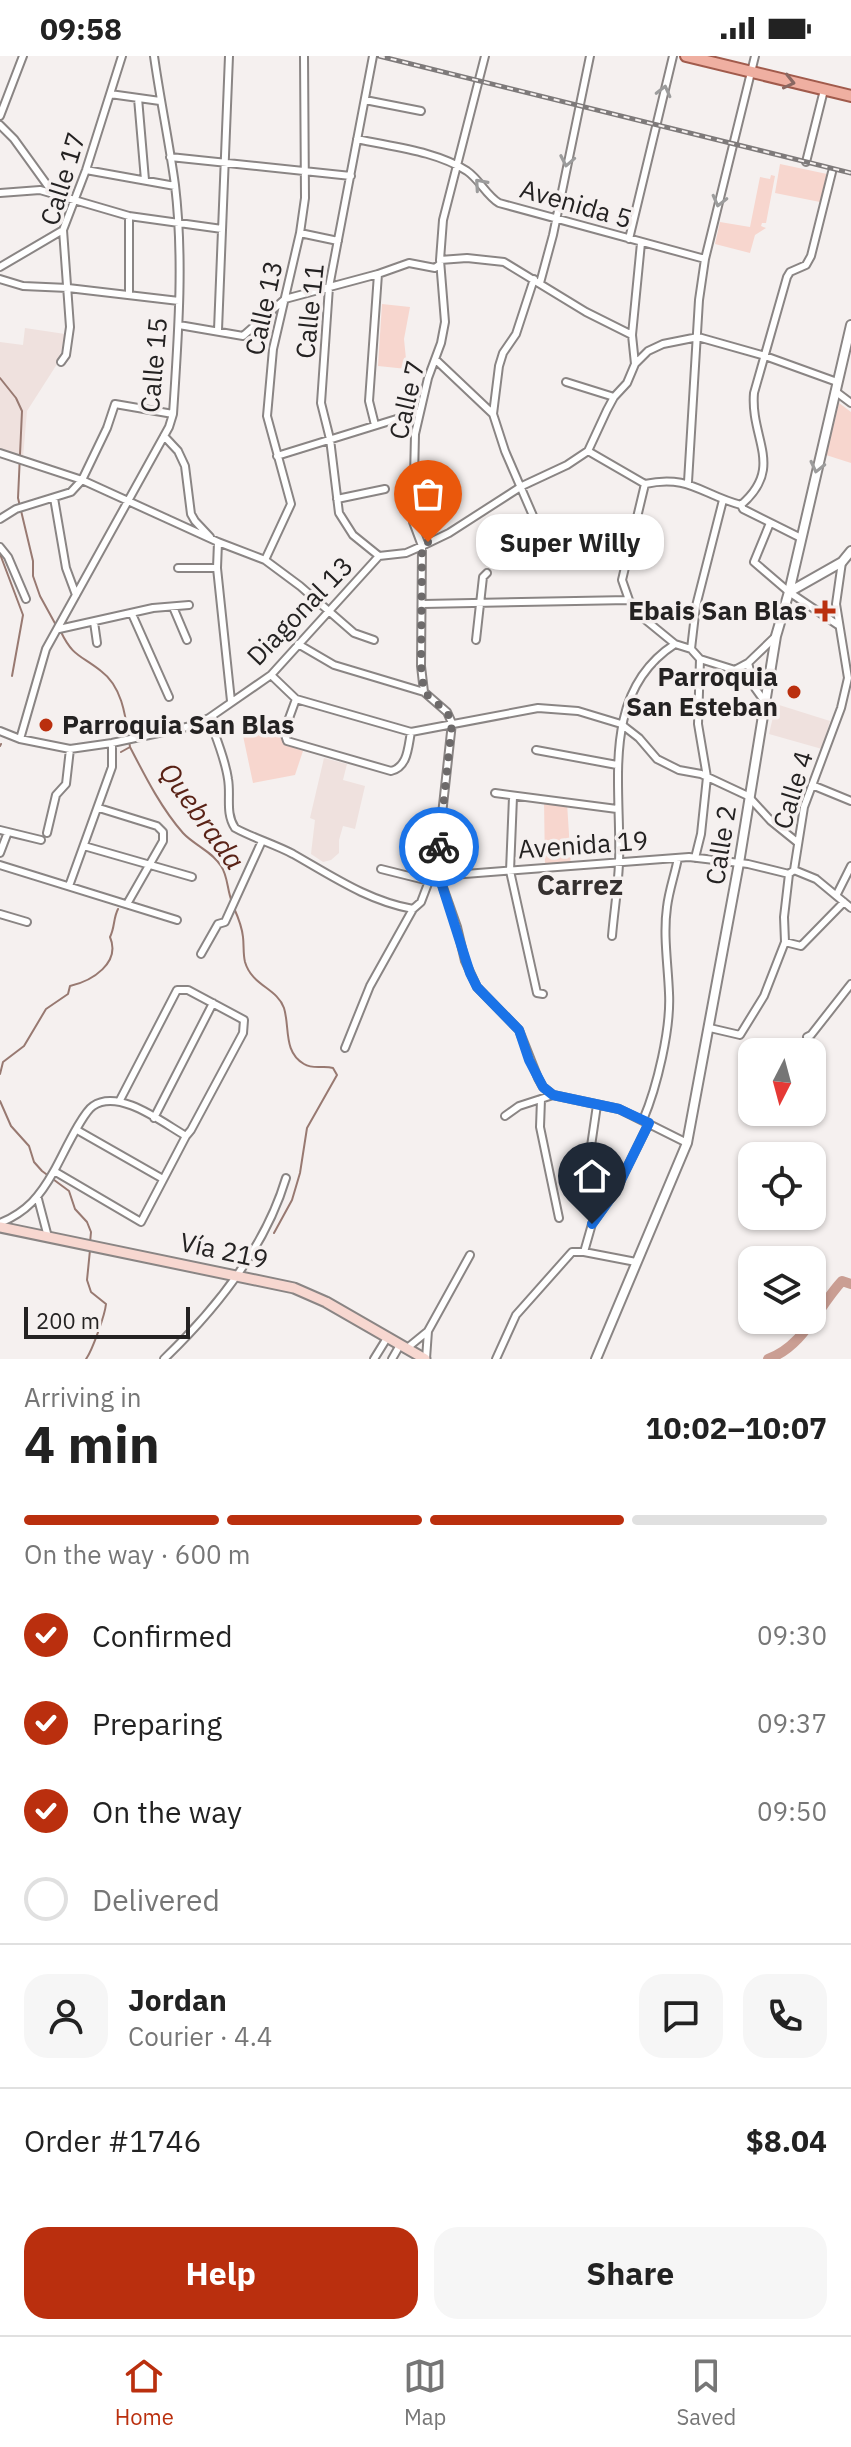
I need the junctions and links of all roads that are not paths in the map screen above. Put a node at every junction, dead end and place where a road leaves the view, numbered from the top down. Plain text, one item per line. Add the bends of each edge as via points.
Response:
1 (23, 56) edge
2 (122, 56) edge
3 (154, 56) edge
4 (229, 56) edge
5 (304, 56) edge
6 (485, 56) edge
7 (590, 56) edge
8 (673, 56) edge
9 (686, 56) edge
10 (755, 56) edge
11 (373, 57) edge
12 (751, 73) junction
13 (824, 90) junction
14 (110, 94) junction
15 (851, 96) edge
16 (138, 98) junction
17 (365, 100) junction
18 (160, 101) junction
19 (421, 111) dead end
20 (0, 116) edge
21 (0, 125) edge
22 (357, 139) junction
23 (170, 157) junction
24 (806, 162) dead end
25 (223, 163) junction
26 (456, 165) junction
27 (86, 170) junction
28 (305, 171) junction
29 (832, 172) dead end
30 (351, 176) junction
31 (145, 180) junction
32 (175, 186) junction
33 (0, 193) edge
34 (53, 193) junction
35 (75, 201) junction
36 (129, 216) junction
37 (556, 217) junction
38 (178, 224) junction
39 (222, 229) junction
40 (63, 230) junction
41 (300, 233) junction
42 (629, 239) junction
43 (338, 241) junction
44 (641, 243) junction
45 (705, 259) junction
46 (440, 262) junction
47 (0, 267) edge
48 (378, 274) junction
49 (0, 279) edge
50 (537, 281) junction
51 (329, 287) junction
52 (68, 288) junction
53 (129, 295) junction
54 (285, 299) junction
55 (179, 301) junction
56 (179, 325) junction
57 (851, 325) edge
58 (218, 330) junction
59 (632, 335) junction
60 (698, 337) junction
61 (765, 356) junction
62 (436, 360) junction
63 (61, 362) dead end
64 (635, 364) junction
65 (566, 382) dead end
66 (836, 386) junction
67 (614, 397) junction
68 (851, 403) edge
69 (419, 412) junction
70 (173, 414) junction
71 (493, 414) junction
72 (375, 425) junction
73 (164, 436) junction
74 (330, 439) junction
75 (588, 451) junction
76 (0, 453) edge
77 (277, 456) junction
78 (82, 480) junction
79 (688, 482) junction
80 (645, 484) junction
81 (522, 486) junction
82 (385, 489) dead end
83 (54, 498) junction
84 (337, 499) junction
85 (128, 500) junction
86 (723, 500) junction
87 (741, 505) junction
88 (0, 519) edge
89 (770, 523) junction
90 (801, 538) junction
91 (215, 541) junction
92 (422, 546) junction
93 (0, 547) edge
94 (851, 551) edge
95 (379, 556) junction
96 (627, 558) junction
97 (265, 560) junction
98 (842, 562) junction
99 (178, 568) dead end
100 (217, 568) junction
101 (487, 573) dead end
102 (792, 588) junction
103 (76, 595) junction
104 (26, 599) dead end
105 (629, 600) junction
106 (481, 603) junction
107 (423, 604) junction
108 (189, 605) dead end
109 (173, 607) junction
110 (328, 612) junction
111 (132, 614) junction
112 (94, 622) junction
113 (838, 625) junction
114 (59, 629) junction
115 (776, 636) junction
116 (187, 640) dead end
117 (374, 640) dead end
118 (476, 640) dead end
119 (97, 643) dead end
120 (298, 644) junction
121 (675, 644) junction
122 (691, 649) junction
123 (700, 659) junction
124 (748, 663) junction
125 (271, 675) junction
126 (424, 692) junction
127 (169, 697) dead end
128 (296, 699) junction
129 (231, 701) junction
130 (765, 702) junction
131 (841, 708) junction
132 (851, 711) edge
133 (209, 718) junction
134 (452, 723) junction
135 (621, 724) junction
136 (0, 731) edge
137 (411, 732) junction
138 (20, 739) junction
139 (112, 743) junction
140 (70, 749) junction
141 (536, 750) dead end
142 (617, 765) junction
143 (707, 777) junction
144 (812, 785) junction
145 (495, 793) dead end
146 (748, 796) junction
147 (513, 797) junction
148 (851, 801) edge
149 (99, 808) junction
150 (617, 809) junction
151 (4, 831) edge
152 (47, 833) dead end
153 (41, 840) dead end
154 (262, 841) junction
155 (797, 842) junction
156 (84, 846) junction
157 (0, 853) edge
158 (678, 858) junction
159 (695, 858) junction
160 (619, 862) junction
161 (739, 863) junction
162 (0, 865) edge
163 (149, 866) junction
164 (851, 866) edge
165 (381, 869) dead end
166 (510, 871) junction
167 (791, 872) junction
168 (439, 876) junction
169 (192, 877) dead end
170 (429, 881) junction
171 (69, 886) junction
172 (837, 894) junction
173 (844, 902) junction
174 (127, 904) junction
175 (851, 908) edge
176 (413, 909) junction
177 (0, 914) edge
178 (177, 920) dead end
179 (27, 922) dead end
180 (612, 936) dead end
181 (785, 942) junction
182 (201, 954) dead end
183 (851, 984) edge
184 (543, 994) dead end
185 (213, 1003) junction
186 (710, 1028) junction
187 (807, 1037) dead end
188 (345, 1048) dead end
189 (553, 1095) junction
190 (541, 1099) junction
191 (120, 1100) junction
192 (597, 1105) junction
193 (505, 1116) dead end
194 (154, 1118) junction
195 (646, 1121) junction
196 (77, 1130) junction
197 (186, 1136) junction
198 (687, 1143) junction
199 (590, 1153) dead end
200 (54, 1171) junction
201 (286, 1178) dead end
202 (163, 1179) junction
203 (38, 1199) junction
204 (559, 1218) dead end
205 (0, 1225) edge
206 (48, 1237) junction
207 (584, 1252) junction
208 (470, 1255) dead end
209 (636, 1262) junction
210 (238, 1276) junction
211 (428, 1331) junction
212 (387, 1338) junction
213 (403, 1347) junction
214 (164, 1359) edge
215 (374, 1359) edge
216 (392, 1359) edge
217 (425, 1359) edge
218 (496, 1359) edge
219 (596, 1359) edge

1 - 20 street
2 - 14 street, Calle 17
3 - 18 street, Calle 15
4 - 25 street
5 - 28 street, Calle 13
6 - 26 street, Calle 7
7 -> 37 street
42 -> 8 street
9 - 12 main road
10 - 12 street
11 - 17 street, Calle 11
12 -> 13 main road
12 -> 45 street
13 - 15 main road
13 - 24 street
14 - 16 street
14 - 27 street, Calle 17
16 - 18 street
16 - 31 street
17 - 19 street
17 - 22 street, Calle 11
18 - 23 street, Calle 15
21 - 34 street
22 - 26 street, Avenida 5
22 - 30 street, Calle 11
23 - 25 street
23 - 32 street, Calle 15
25 - 28 street
25 - 39 street
37 -> 26 street, Avenida 5 via 499,203
26 - 46 street, Calle 7
27 - 31 street
27 - 35 street, Calle 17
28 - 30 street
28 - 41 street, Calle 13
29 - 61 street via 811,256 787,277
30 - 43 street, Calle 11
31 - 32 street
32 - 38 street, Calle 15
33 - 34 street
34 - 35 street
35 - 36 street
35 - 40 street, Calle 17
36 - 38 street
36 - 53 street
37 - 42 street, Avenida 5
37 - 50 street
38 - 39 street
38 - 55 street, Calle 15
39 - 58 street
40 - 47 street
40 - 52 street, Calle 17
41 - 43 street
41 - 54 street, Calle 13
42 - 44 street, Avenida 5
43 - 51 street, Calle 11
44 - 45 street, Avenida 5
44 - 59 street
45 - 60 street
46 - 48 street via 435,268 409,263
46 - 50 street via 504,262
46 - 62 street, Calle 7 via 445,322
48 - 51 street
48 - 72 street via 369,401
49 - 52 street
50 - 59 street
50 - 71 street via 503,353
51 - 54 street
51 - 74 street, Calle 11 via 321,403
52 - 53 street
52 - 63 street, Calle 17 via 70,327
53 - 55 street
54 - 58 street via 243,336
54 - 77 street, Calle 13 via 273,349 267,416
55 - 56 street, Calle 15
56 - 58 street
56 - 70 street, Calle 15
57 - 66 street, Calle 2
59 - 64 street
60 - 61 street
60 - 64 street via 663,344
60 - 79 street
61 - 66 street
61 - 87 street via 753,407 763,478
62 - 69 street, Calle 7
62 - 71 street
64 - 67 street
65 - 67 street
66 - 68 street
66 -> 90 street, Calle 2
67 - 75 street
69 - 72 street
69 - 92 street, Calle 7 via 413,522
70 - 73 street, Calle 15
70 - 78 street via 115,404
71 - 81 street
72 - 74 street
73 - 85 street, Calle 15
73 - 91 street via 185,466 195,521
74 - 77 street
74 - 84 street, Calle 11
75 - 80 street
75 - 81 street
76 - 78 street
77 - 97 street, Calle 13 via 291,504
78 - 83 street via 71,492
78 - 85 street
79 - 80 street
79 - 86 street
80 - 96 street
81 - 92 street
81 - 96 street via 537,525
82 - 84 street
83 - 88 street
83 - 103 street
84 - 95 street, Calle 11 via 353,535
85 - 91 street
85 - 103 street, Calle 15
86 - 87 street
86 - 122 street via 696,606
87 - 89 street
89 - 90 street
89 - 102 street via 754,562
90 - 102 street, Calle 2
91 - 97 street
91 - 100 street
92 - 95 street
92 - 107 street, Calle 7
93 - 104 street
94 - 98 street
95 - 110 street, Diagonal 13
96 - 105 street via 622,580
97 - 110 street
98 - 102 street
98 - 113 street, Calle 4
99 - 100 street
100 - 129 street
101 - 106 street
102 - 113 street
102 - 115 street, Calle 2
103 - 114 street, Calle 15
105 - 106 street
105 - 121 street
106 - 107 street
106 - 118 street
107 - 126 street, Calle 7
108 - 109 street
109 - 111 street
109 - 116 street
110 - 117 street via 354,633
110 - 120 street, Diagonal 13
111 - 112 street
111 - 127 street
112 - 114 street
112 - 119 street
113 - 131 street, Calle 4 via 848,678
114 - 138 street, Calle 15 via 46,649
115 - 124 street
115 - 130 street, Calle 2
120 - 125 street, Diagonal 13
120 - 126 street via 334,665
121 - 122 street
121 - 135 street via 644,669
122 - 123 street
123 - 124 street via 735,670
123 - 143 street via 698,724
124 - 130 street
125 - 128 street
125 - 129 street, Diagonal 13
126 - 134 street
128 - 137 street
128 - 137 street via 284,732 287,741 391,771 405,763
129 - 133 street, Diagonal 13
130 - 146 street, Calle 2
131 - 132 street
131 - 144 street, Calle 4
133 - 139 street, Diagonal 13
133 - 154 street via 229,782 230,822
134 - 135 street via 538,708 578,711
134 - 137 street
134 - 168 street
135 - 142 street
135 - 143 street via 657,759
136 - 138 street, Diagonal 13
138 - 140 street, Diagonal 13
139 - 140 street, Diagonal 13
139 - 149 street via 112,767
140 - 152 street via 66,784 56,795
141 - 142 street
142 - 150 street
143 - 146 street
143 - 159 street
144 - 148 street
144 - 155 street, Calle 4
145 - 147 street
146 - 155 street
146 - 161 street, Calle 2
147 - 150 street
147 - 166 street
149 - 156 street
149 - 163 street via 163,832
150 - 160 street
151 - 153 street
151 - 157 street
154 - 176 street via 346,886
154 - 182 street via 225,922 218,924
155 - 167 street, Calle 4
156 - 163 street
156 - 171 street
158 - 159 street, Avenida 19
158 - 160 street, Avenida 19
158 - 195 street via 667,908 665,1035
159 - 161 street, Avenida 19
160 - 166 street, Avenida 19
160 - 180 street
161 - 167 street, Avenida 19
161 - 186 street, Calle 2
162 - 171 street
163 - 169 street
163 - 174 street
164 - 172 street
165 - 170 street
166 - 168 street, Avenida 19
166 - 184 street via 537,993
167 - 172 street, Avenida 19 via 816,879
167 - 181 street, Calle 4
168 - 170 street, Avenida 19
168 - 189 street via 477,987 519,1030 538,1078
170 - 176 street
171 - 174 street
172 - 173 street, Avenida 19
173 - 175 street, Avenida 19
173 - 181 street via 801,946
174 - 178 street
176 - 188 street via 370,986
177 - 179 street
181 - 186 street, Calle 4 via 764,996 740,1035
183 - 187 street
185 - 191 street via 177,990
185 - 194 street
185 - 197 street via 244,1020 245,1026
186 - 198 street, Calle 2
189 - 190 street
189 - 192 street
190 - 193 street
190 - 204 street via 540,1127
191 - 194 street
191 - 196 street via 92,1106
192 - 195 street
192 - 199 street
194 - 197 street
195 - 198 street
195 - 207 street via 615,1192 592,1224
196 - 200 street
196 - 202 street
197 - 202 street
198 - 209 street, Calle 2
200 - 202 street via 141,1222
200 - 203 street
201 - 210 street
203 - 205 street
203 - 206 street
205 - 206 main road, Vía 219
206 - 210 main road, Vía 219
207 - 209 street
207 - 218 street via 566,1256 516,1315
208 - 211 street
209 - 219 street, Calle 2
210 - 212 main road, Vía 219 via 294,1288
210 - 214 street
211 - 213 street
211 - 217 street
212 - 213 main road, Vía 219
212 - 215 street
213 - 216 street
213 - 217 main road, Vía 219

